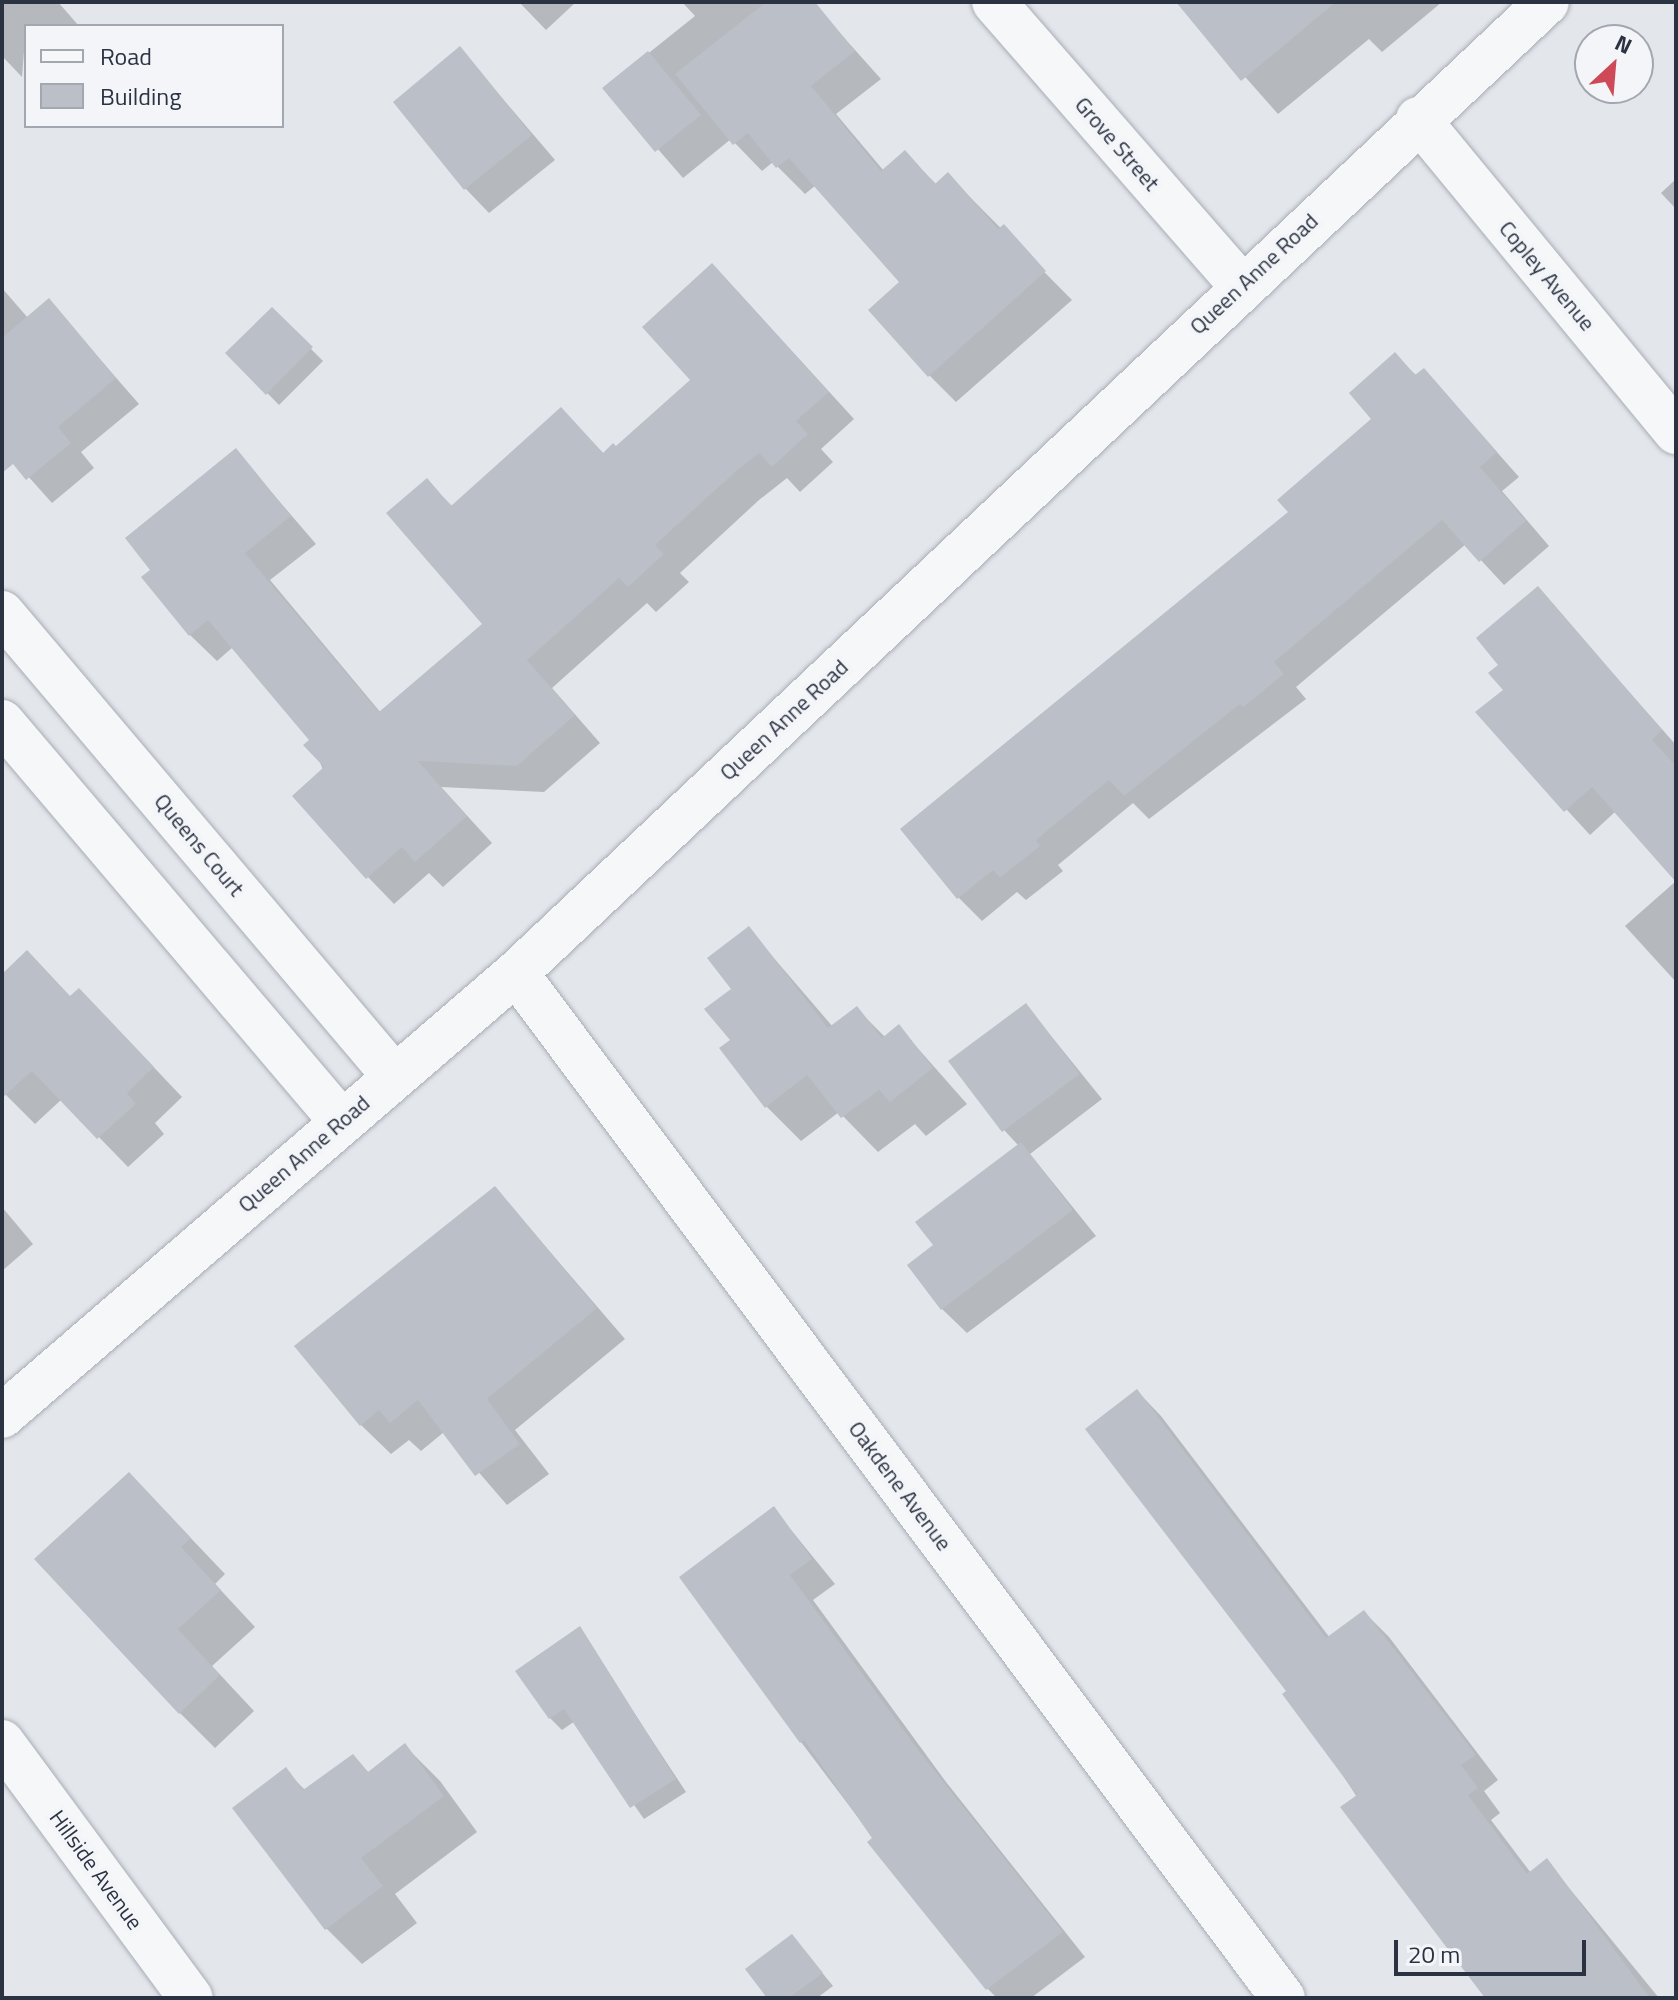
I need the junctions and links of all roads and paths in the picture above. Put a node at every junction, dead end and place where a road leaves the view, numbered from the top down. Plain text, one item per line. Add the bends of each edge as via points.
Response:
1 (994, 2) edge
2 (1547, 2) edge
3 (1418, 119) junction
4 (1242, 286) junction
5 (1676, 432) edge
6 (2, 613) edge
7 (2, 722) edge
8 (516, 973) junction
9 (395, 1077) junction
10 (341, 1121) junction
11 (2, 1416) edge
12 (2, 1742) edge
13 (191, 1998) edge
14 (1283, 1998) edge

1 - 4 street, Grove Street
2 - 3 street, Queen Anne Road
3 - 4 street, Queen Anne Road
3 - 5 street, Copley Avenue
4 - 8 street, Queen Anne Road
6 - 9 street, Queens Court
7 - 10 street
8 - 9 street, Queen Anne Road
8 - 14 street, Oakdene Avenue
9 - 10 street, Queen Anne Road
10 - 11 street, Queen Anne Road
12 - 13 street, Hillside Avenue

